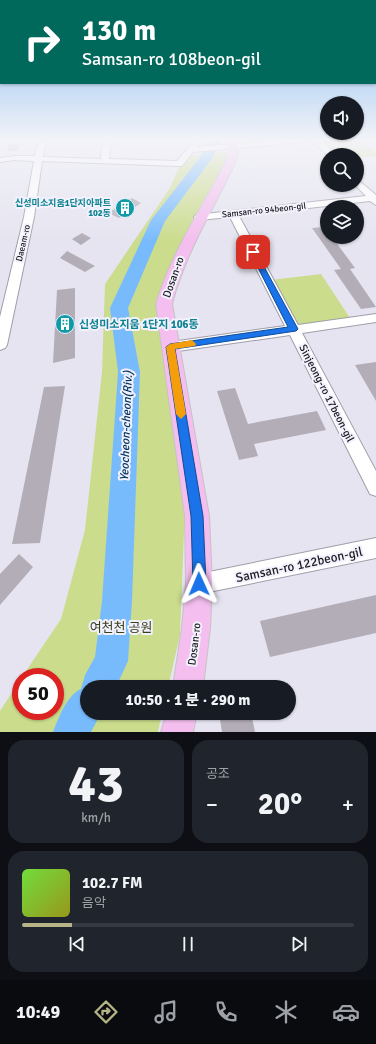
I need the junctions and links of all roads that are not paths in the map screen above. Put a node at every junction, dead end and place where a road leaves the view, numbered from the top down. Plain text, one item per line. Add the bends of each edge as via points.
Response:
1 (36, 174) edge
2 (224, 174) edge
3 (364, 189) edge
4 (375, 200) edge
5 (233, 213) junction
6 (200, 217) junction
7 (376, 318) edge
8 (293, 329) junction
9 (0, 345) edge
10 (170, 347) junction
11 (376, 488) edge
12 (376, 548) edge
13 (199, 584) junction
14 (189, 680) edge
15 (180, 720) edge
16 (176, 732) edge

1 - 9 street, Daeam-ro via 29,218
2 - 6 main road, Dosan-ro
3 - 4 street
4 - 5 street, Samsan-ro 94beon-gil
5 - 6 street, Samsan-ro 94beon-gil
5 - 8 street, Sinjeong-ro 17beon-gil
6 - 10 main road, Dosan-ro via 167,288 164,304
7 - 8 street
8 - 10 street
8 - 11 street, Sinjeong-ro 17beon-gil
10 - 13 main road, Dosan-ro via 197,516
12 - 13 street, Samsan-ro 122beon-gil
13 - 14 main road, Dosan-ro
15 - 16 main road

